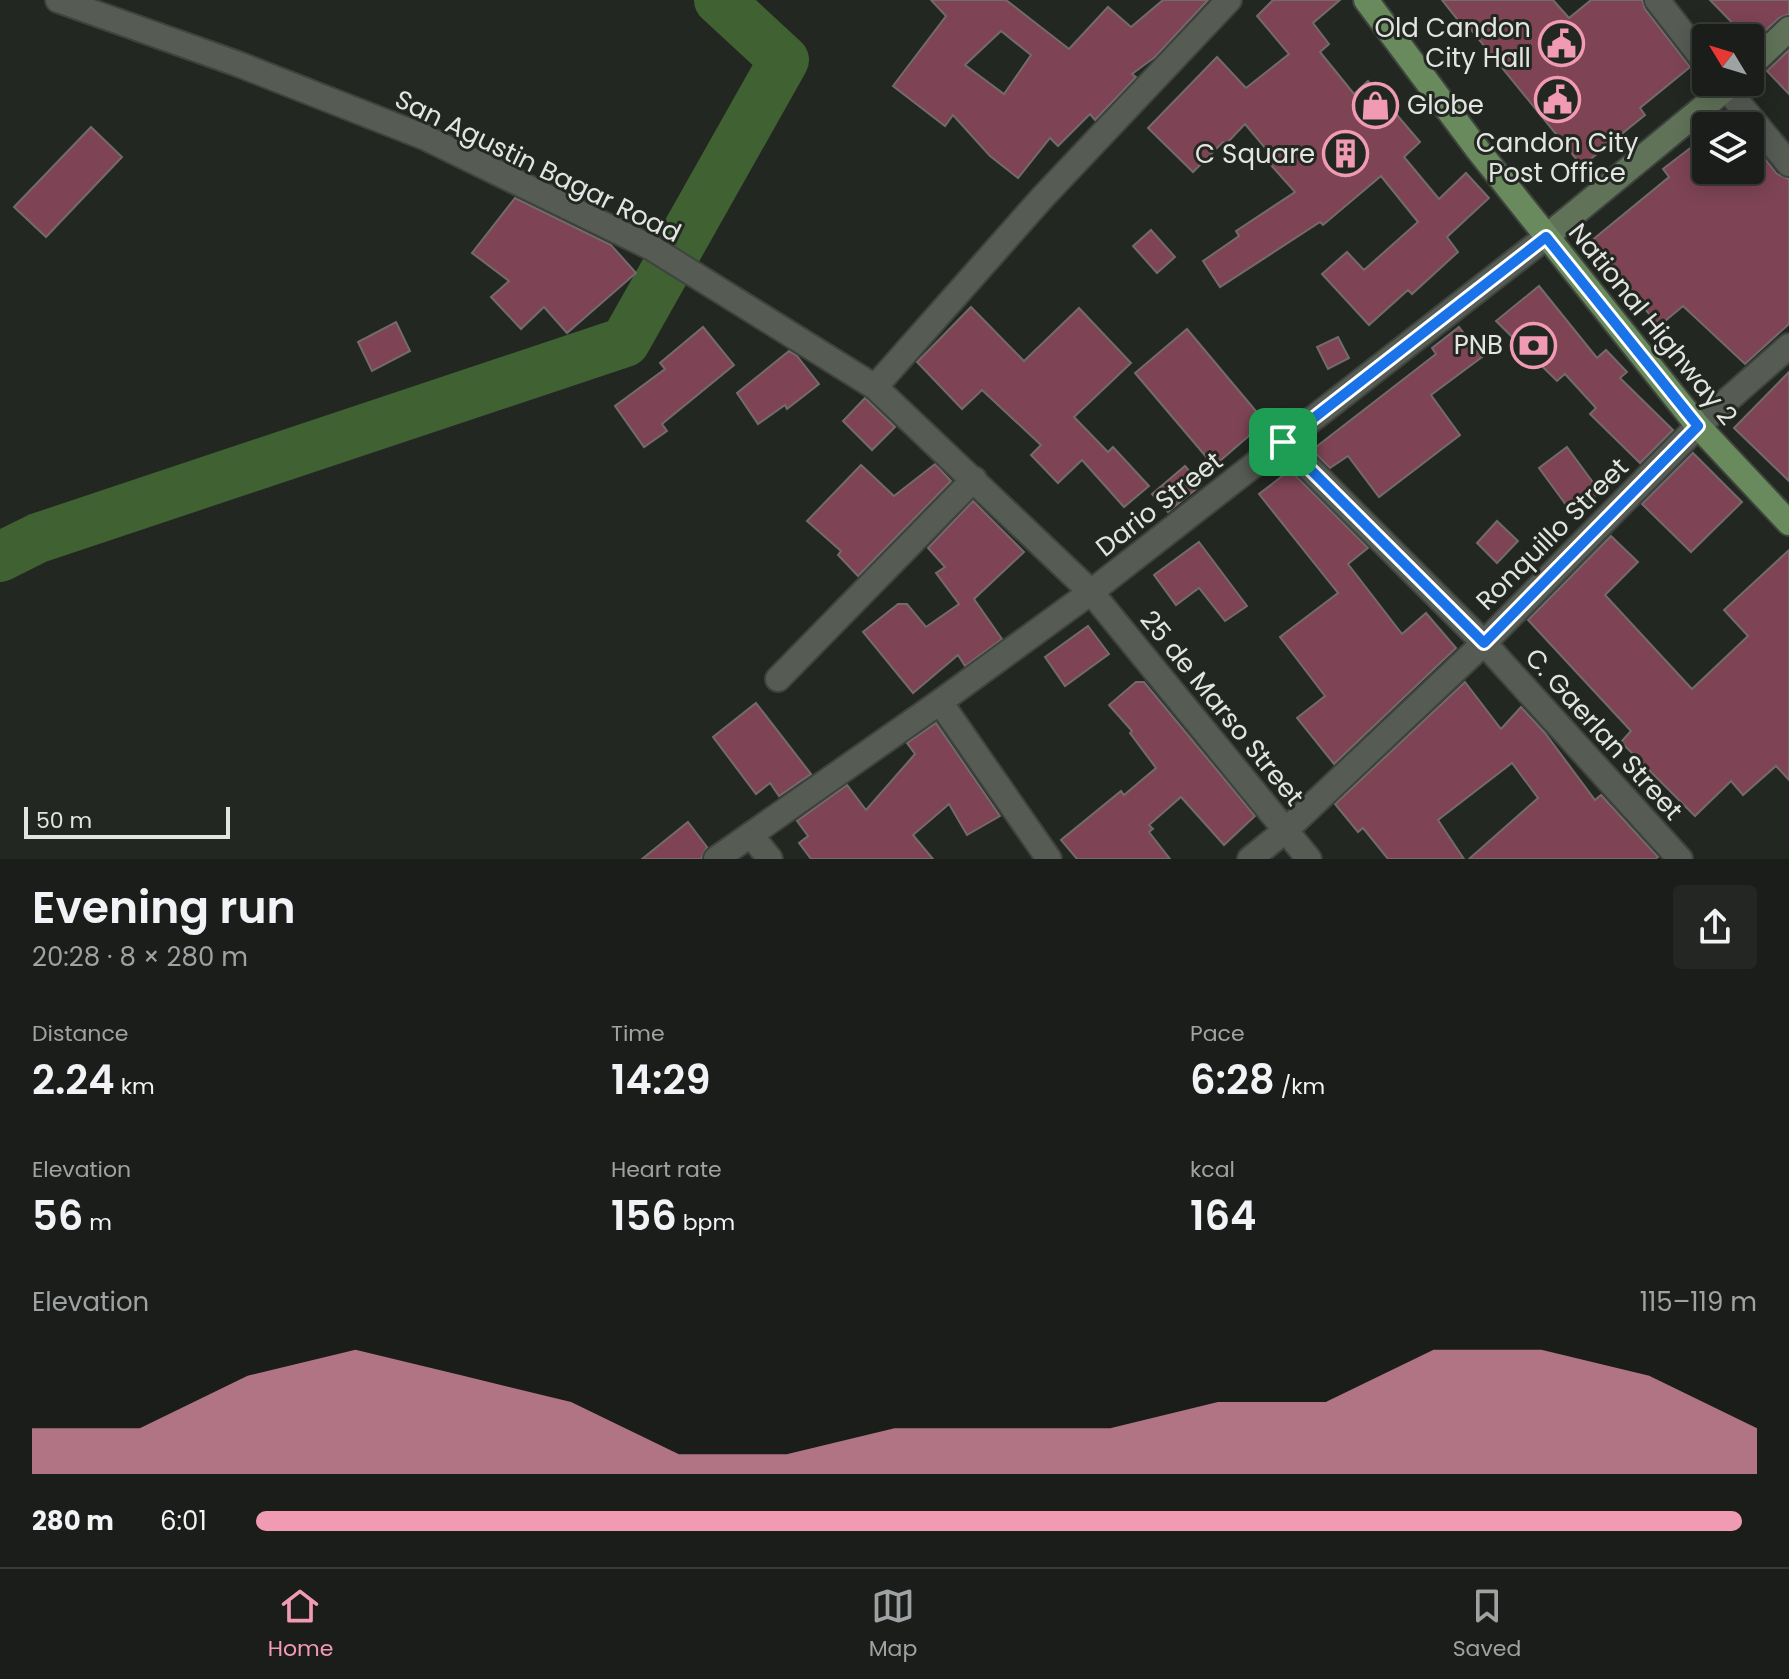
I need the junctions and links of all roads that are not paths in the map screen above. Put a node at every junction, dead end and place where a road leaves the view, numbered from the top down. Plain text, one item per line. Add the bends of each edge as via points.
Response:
1 (58, 0) edge
2 (1229, 0) edge
3 (1366, 0) edge
4 (1657, 0) edge
5 (1789, 29) edge
6 (1692, 45) edge
7 (1764, 53) edge
8 (1713, 96) edge
9 (1736, 96) edge
10 (1789, 164) edge
11 (1546, 237) junction
12 (1789, 346) edge
13 (875, 387) junction
14 (1698, 426) junction
15 (1283, 442) junction
16 (974, 479) junction
17 (1789, 523) edge
18 (1091, 592) junction
19 (1484, 643) junction
20 (778, 679) dead end
21 (940, 702) junction
22 (1286, 830) junction
23 (751, 835) junction
24 (716, 859) edge
25 (770, 859) edge
26 (1049, 859) edge
27 (1250, 859) edge
28 (1309, 859) edge
29 (1680, 859) edge

1 - 13 street, San Agustin Bagar Road via 424,137 652,248
2 - 13 street via 1042,198
3 - 11 main road, National Highway 2
4 - 6 street
5 - 7 street
8 - 11 street, Dario Street
9 - 10 street
11 - 14 main road, National Highway 2
11 - 15 street, Dario Street
12 - 14 street, Ronquillo Street
13 - 16 street, San Agustin Bagar Road
14 - 17 main road, National Highway 2
14 - 19 street, Ronquillo Street
15 - 18 street, Dario Street
15 - 19 street, C. Gaerlan Street
16 - 18 street, San Agustin Bagar Road
16 - 20 street
18 - 21 street, Dario Street
18 - 22 street, 25 de Marso Street
19 - 22 street, Ronquillo Street
19 - 29 street, C. Gaerlan Street
21 - 23 street, Dario Street
21 - 26 street
22 - 27 street, Ronquillo Street
22 - 28 street, 25 de Marso Street
23 - 24 street, Dario Street
23 - 25 street

